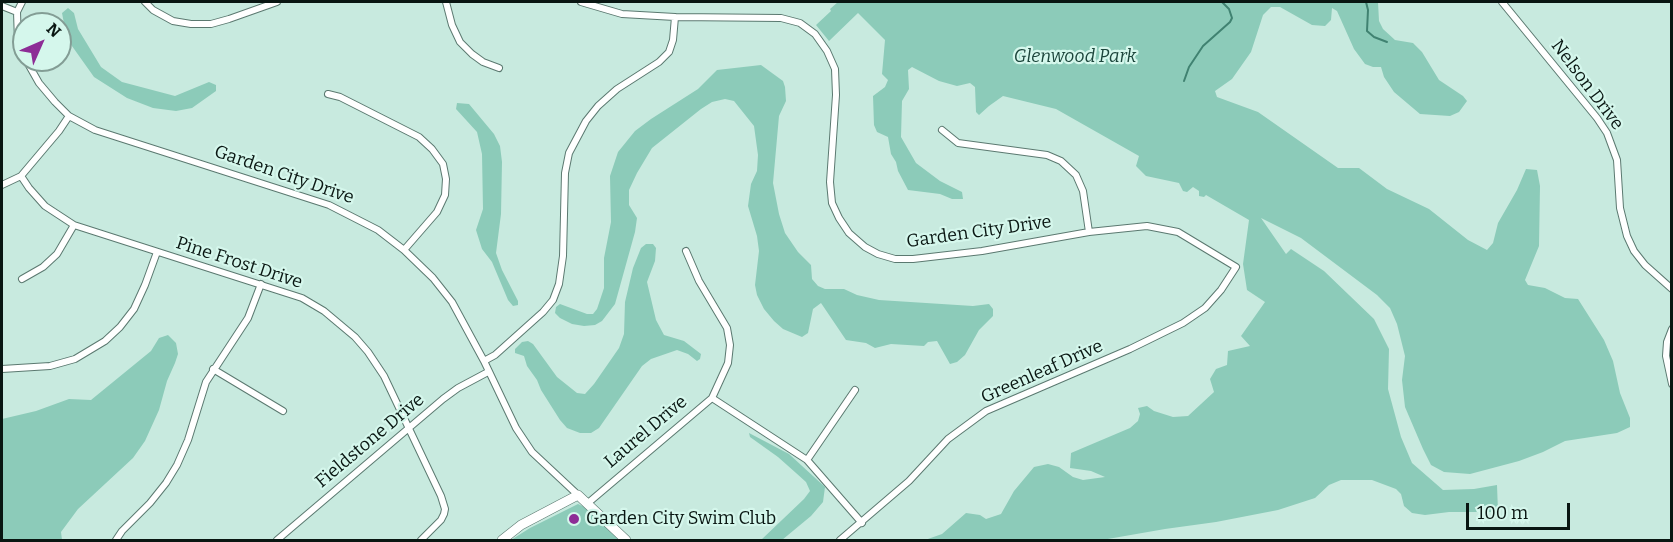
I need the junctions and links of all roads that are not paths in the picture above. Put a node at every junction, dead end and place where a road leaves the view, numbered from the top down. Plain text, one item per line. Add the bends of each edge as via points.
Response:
1 (22, 2) edge
2 (145, 2) edge
3 (277, 2) edge
4 (446, 2) edge
5 (581, 2) edge
6 (1503, 2) edge
7 (2, 6) edge
8 (17, 12) joint
9 (675, 17) junction
10 (499, 68) dead end
11 (33, 72) edge
12 (328, 94) dead end
13 (69, 116) junction
14 (942, 130) dead end
15 (21, 176) junction
16 (2, 185) edge
17 (74, 225) junction
18 (1089, 232) junction
19 (404, 250) junction
20 (686, 251) dead end
21 (157, 252) junction
22 (1236, 267) joint
23 (22, 279) dead end
24 (261, 284) junction
25 (1671, 289) edge
26 (1671, 329) edge
27 (484, 361) junction
28 (2, 369) edge
29 (213, 369) junction
30 (488, 372) junction
31 (1671, 384) edge
32 (855, 390) dead end
33 (711, 398) junction
34 (283, 411) dead end
35 (409, 428) junction
36 (807, 460) junction
37 (578, 495) junction
38 (588, 503) junction
39 (862, 523) junction
40 (116, 540) edge
41 (277, 540) edge
42 (421, 540) edge
43 (502, 540) edge
44 (626, 540) edge
45 (840, 540) edge

1 - 8 street, Garden City Drive
2 - 3 street via 173,21 191,24 220,22
4 - 10 street via 460,42 483,62
5 - 9 street, Garden City Drive via 622,14
6 - 25 street, Nelson Drive via 1607,133 1617,160 1620,208 1627,236 1645,265
7 - 8 street
9 - 18 street, Garden City Drive via 781,18 800,23 815,34 835,69 832,202 849,234 865,248 895,259 913,259
9 - 27 street via 669,52 598,106 569,153 561,272 553,300 495,356
11 - 13 street, Garden City Drive
12 - 19 street via 419,137 443,164 445,195 437,212
13 - 15 street
13 - 19 street, Garden City Drive via 95,130 329,205 378,230
14 - 18 street via 958,143 1047,155 1061,161 1076,174 1083,191
15 - 16 street
15 - 17 street, Pine Frost Drive via 45,206
17 - 21 street, Pine Frost Drive
17 - 23 street via 57,254
18 - 22 street, Garden City Drive via 1164,228 1178,232
19 - 27 street, Garden City Drive via 452,302
20 - 33 street via 727,328 730,345 728,363
21 - 24 street, Pine Frost Drive
21 - 28 street via 134,309 105,341 75,359 50,366
22 - 39 street, Greenleaf Drive via 1205,308 1183,323 1130,350 986,411 948,439
24 - 29 street via 248,318
24 - 35 street, Pine Frost Drive via 302,298 355,337 384,376
26 - 31 street via 1666,348
27 - 30 street, Garden City Drive
29 - 34 street
29 - 40 street via 177,465 150,503
30 - 35 street, Fieldstone Drive via 458,388
30 - 37 street, Garden City Drive via 532,452
32 - 36 street
33 - 36 street, Laurel Drive
33 - 38 street, Laurel Drive
35 - 41 street, Fieldstone Drive
35 - 42 street, Pine Frost Drive via 444,508 441,520
36 - 39 street, Laurel Drive
37 - 38 street, Garden City Drive
37 - 43 street via 521,525
38 - 44 street, Garden City Drive
39 - 45 street, Greenleaf Drive

